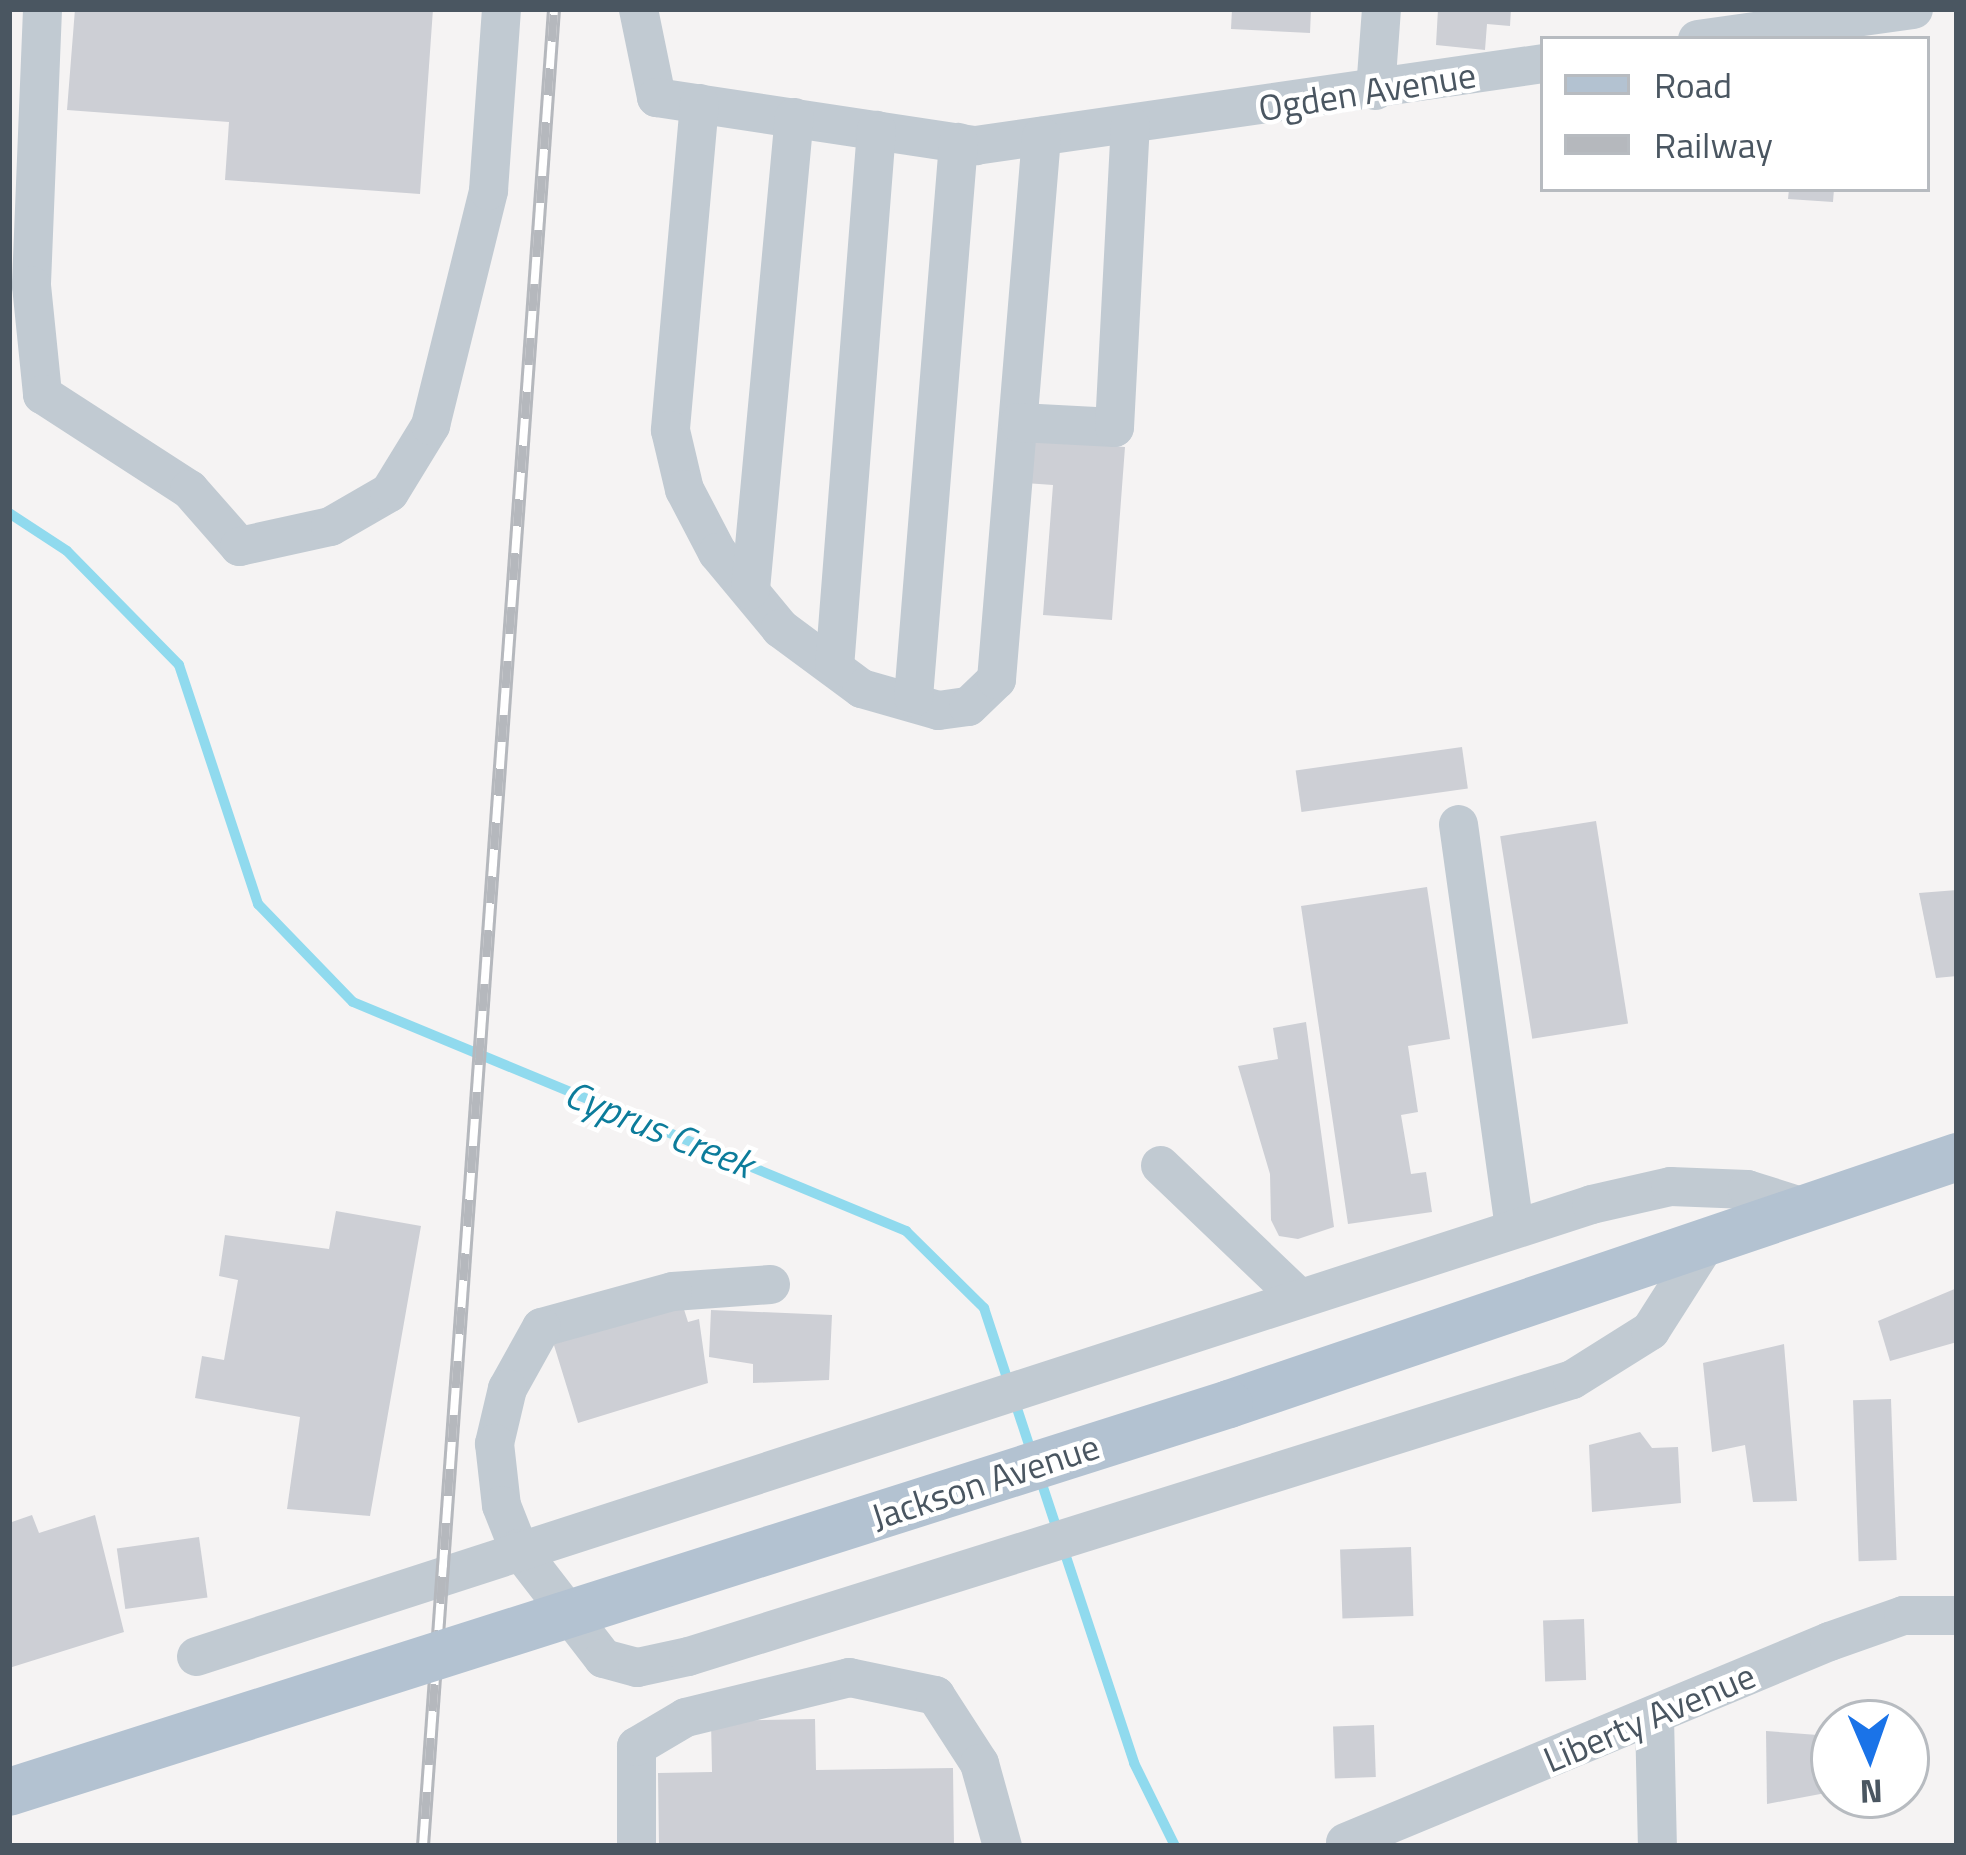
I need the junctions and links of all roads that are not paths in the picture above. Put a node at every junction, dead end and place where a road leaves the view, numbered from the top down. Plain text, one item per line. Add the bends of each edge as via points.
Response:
1 (42, 9) edge
2 (501, 9) edge
3 (638, 9) edge
4 (1381, 9) edge
5 (1913, 9) edge
6 (1865, 11) edge
7 (1715, 36) edge
8 (1540, 63) edge
9 (1375, 90) junction
10 (699, 103) junction
11 (794, 117) junction
12 (1130, 125) junction
13 (876, 130) junction
14 (1041, 136) junction
15 (958, 142) junction
16 (1019, 422) junction
17 (750, 589) junction
18 (834, 667) junction
19 (913, 697) junction
20 (1458, 824) dead end
21 (1957, 1157) edge
22 (1160, 1165) dead end
23 (1807, 1208) junction
24 (1514, 1227) junction
25 (1706, 1242) junction
26 (770, 1284) dead end
27 (1296, 1295) junction
28 (518, 1548) junction
29 (1957, 1615) edge
30 (196, 1656) dead end
31 (1654, 1717) junction
32 (9, 1792) edge
33 (1346, 1842) dead end
34 (636, 1846) edge
35 (1002, 1846) edge
36 (1657, 1846) edge

1 - 2 street via 31,285 42,394 189,489 239,546 330,526 389,492 430,425 488,190
3 - 10 street, Ogden Avenue via 656,97
4 - 9 street
5 - 6 street
6 - 7 street
8 - 9 street, Ogden Avenue
9 - 12 street, Ogden Avenue
10 - 11 street, Ogden Avenue
10 - 17 street via 670,430 684,489
11 - 13 street, Ogden Avenue
11 - 17 street
12 - 14 street, Ogden Avenue
12 - 16 street via 1114,427
13 - 15 street, Ogden Avenue
13 - 18 street
14 - 15 street, Ogden Avenue
14 - 16 street
15 - 19 street
16 - 19 street via 996,679 968,706 938,710
17 - 18 street
18 - 19 street via 861,688
20 - 24 street
21 - 23 main road, Jackson Avenue
22 - 27 street
23 - 24 street via 1747,1189 1670,1186
23 - 25 main road, Jackson Avenue
24 - 27 street
25 - 28 street via 1650,1330 1603,1364 991,1563 637,1667 603,1658
25 - 32 main road, Jackson Avenue, bridge via 1228,1404
26 - 28 street via 672,1291 541,1327 494,1443
27 - 28 street
28 - 30 street
29 - 31 street, Liberty Avenue via 1903,1615
31 - 33 street, Liberty Avenue
31 - 36 street
34 - 35 street via 637,1746 685,1717 849,1677 935,1695 979,1763

